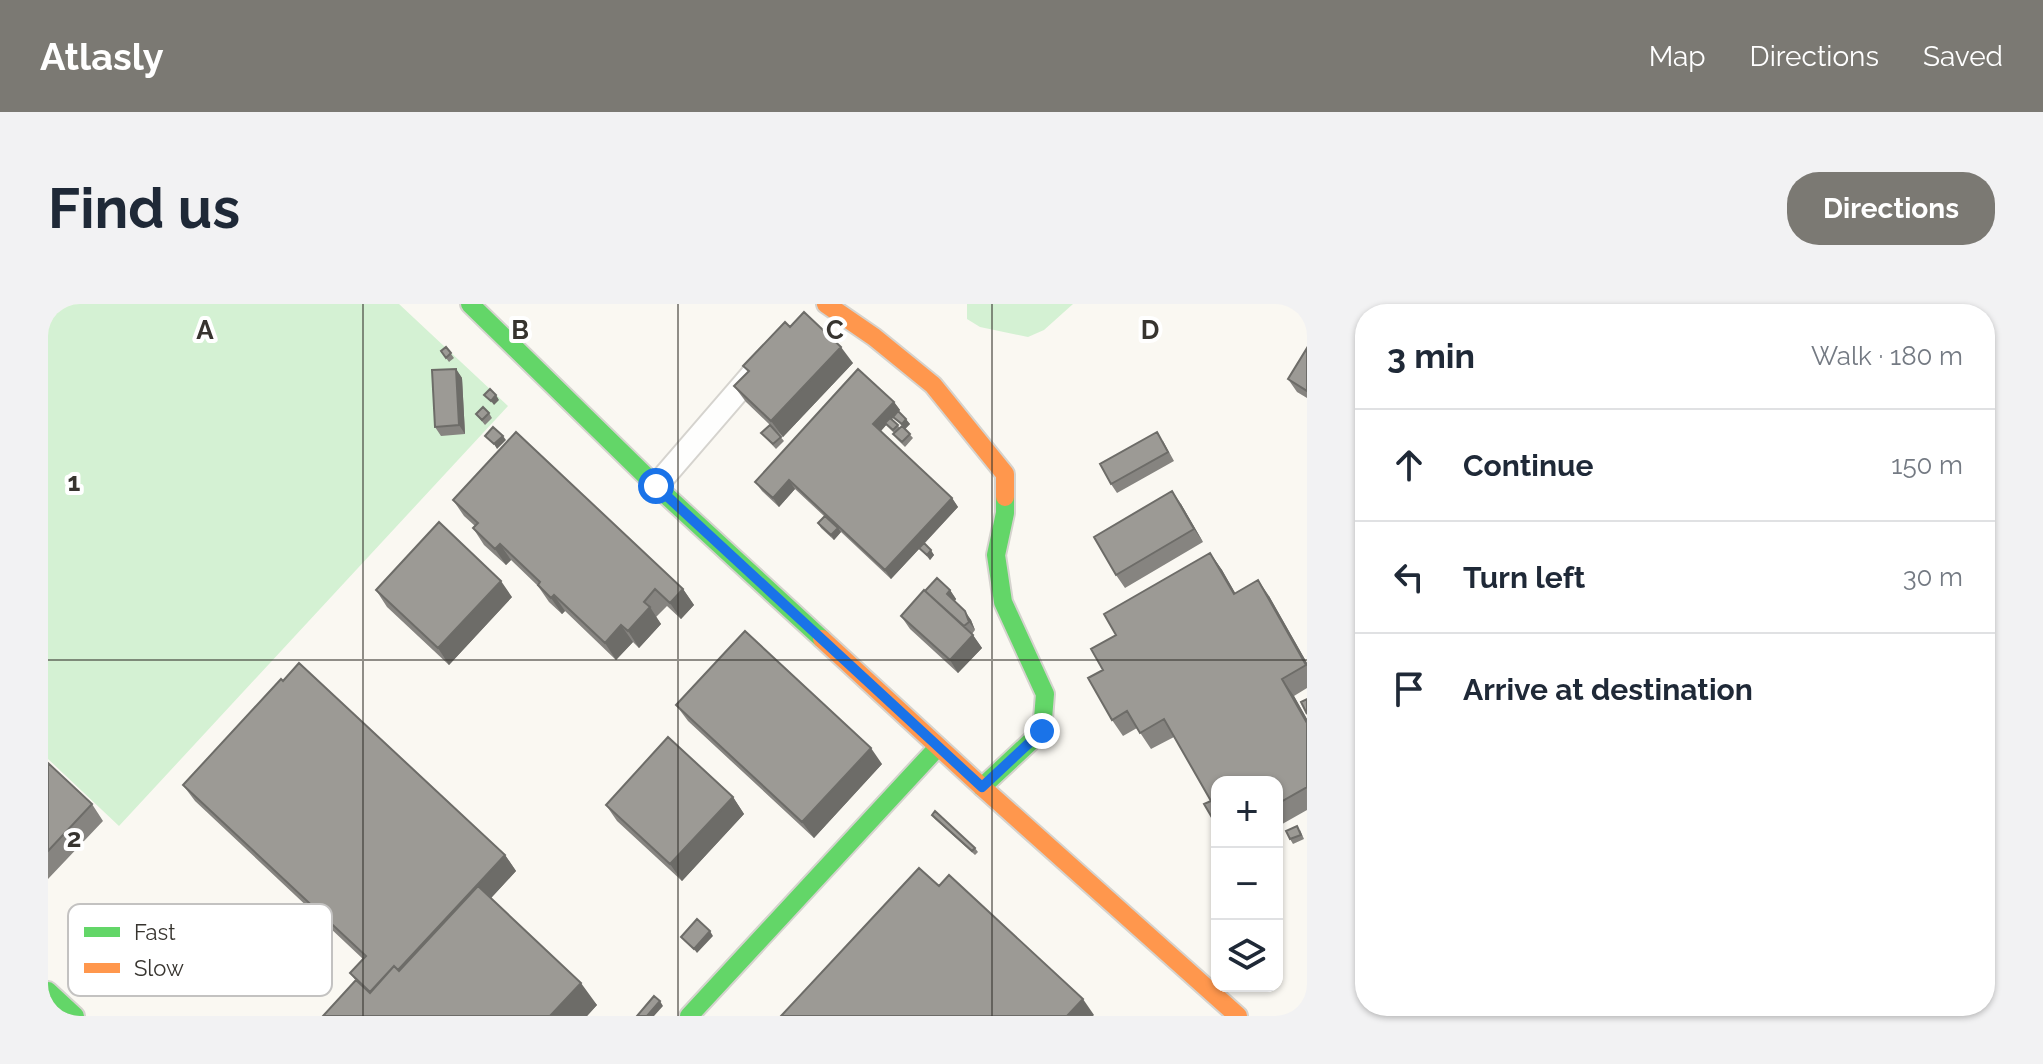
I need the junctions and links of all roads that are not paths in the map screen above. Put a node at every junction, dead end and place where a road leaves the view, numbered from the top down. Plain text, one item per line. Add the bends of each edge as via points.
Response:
1 (470, 304) edge
2 (826, 304) edge
3 (773, 350) edge
4 (656, 486) junction
5 (938, 747) junction
6 (982, 787) junction
7 (48, 991) edge
8 (75, 1016) edge
9 (689, 1016) edge
10 (1238, 1016) edge

1 - 4 street
2 - 6 street via 933,385 1005,474 1005,513 996,555 1003,602 1045,694 1042,731
3 - 4 street
4 - 5 street
5 - 6 street
5 - 9 street
6 - 10 street
7 - 8 street

